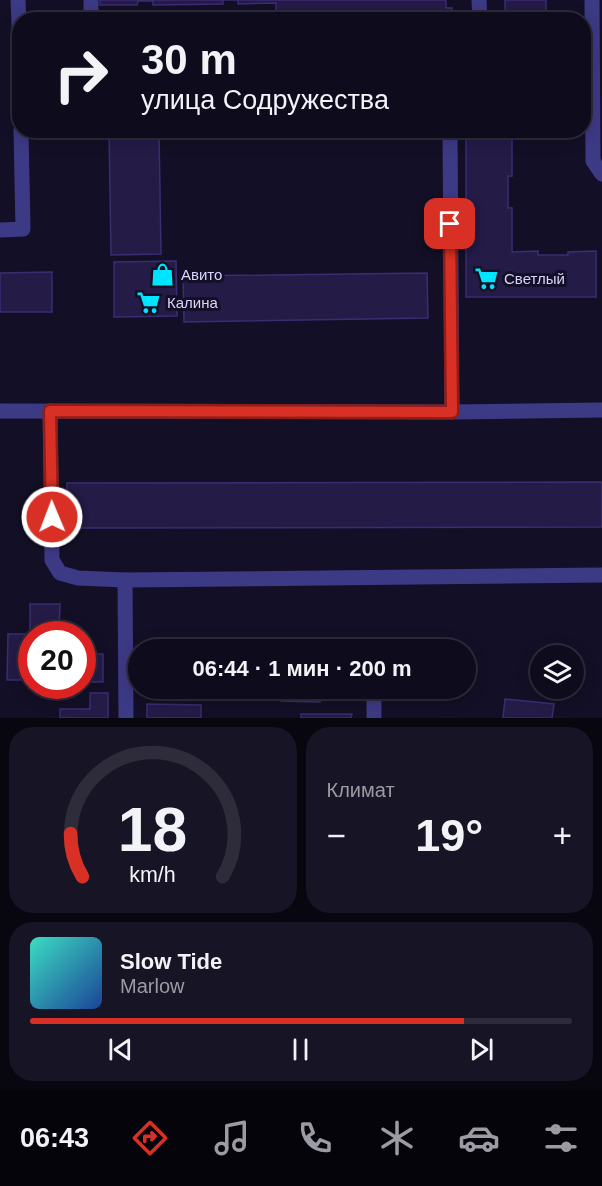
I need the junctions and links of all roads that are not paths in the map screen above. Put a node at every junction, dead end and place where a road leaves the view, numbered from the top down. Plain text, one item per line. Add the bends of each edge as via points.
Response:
1 (591, 120) edge
2 (21, 138) edge
3 (450, 138) edge
4 (602, 174) edge
5 (0, 230) edge
6 (602, 410) edge
7 (0, 411) edge
8 (50, 411) junction
9 (452, 412) junction
10 (602, 575) edge
11 (125, 580) junction
12 (374, 699) edge
13 (126, 718) edge
14 (374, 718) edge

1 - 4 street via 593,160
2 - 5 street via 23,229
3 - 9 street
6 - 9 street
7 - 8 street
8 - 9 street
8 - 11 street via 52,560 60,573 78,578
10 - 11 street
11 - 13 street
12 - 14 street

